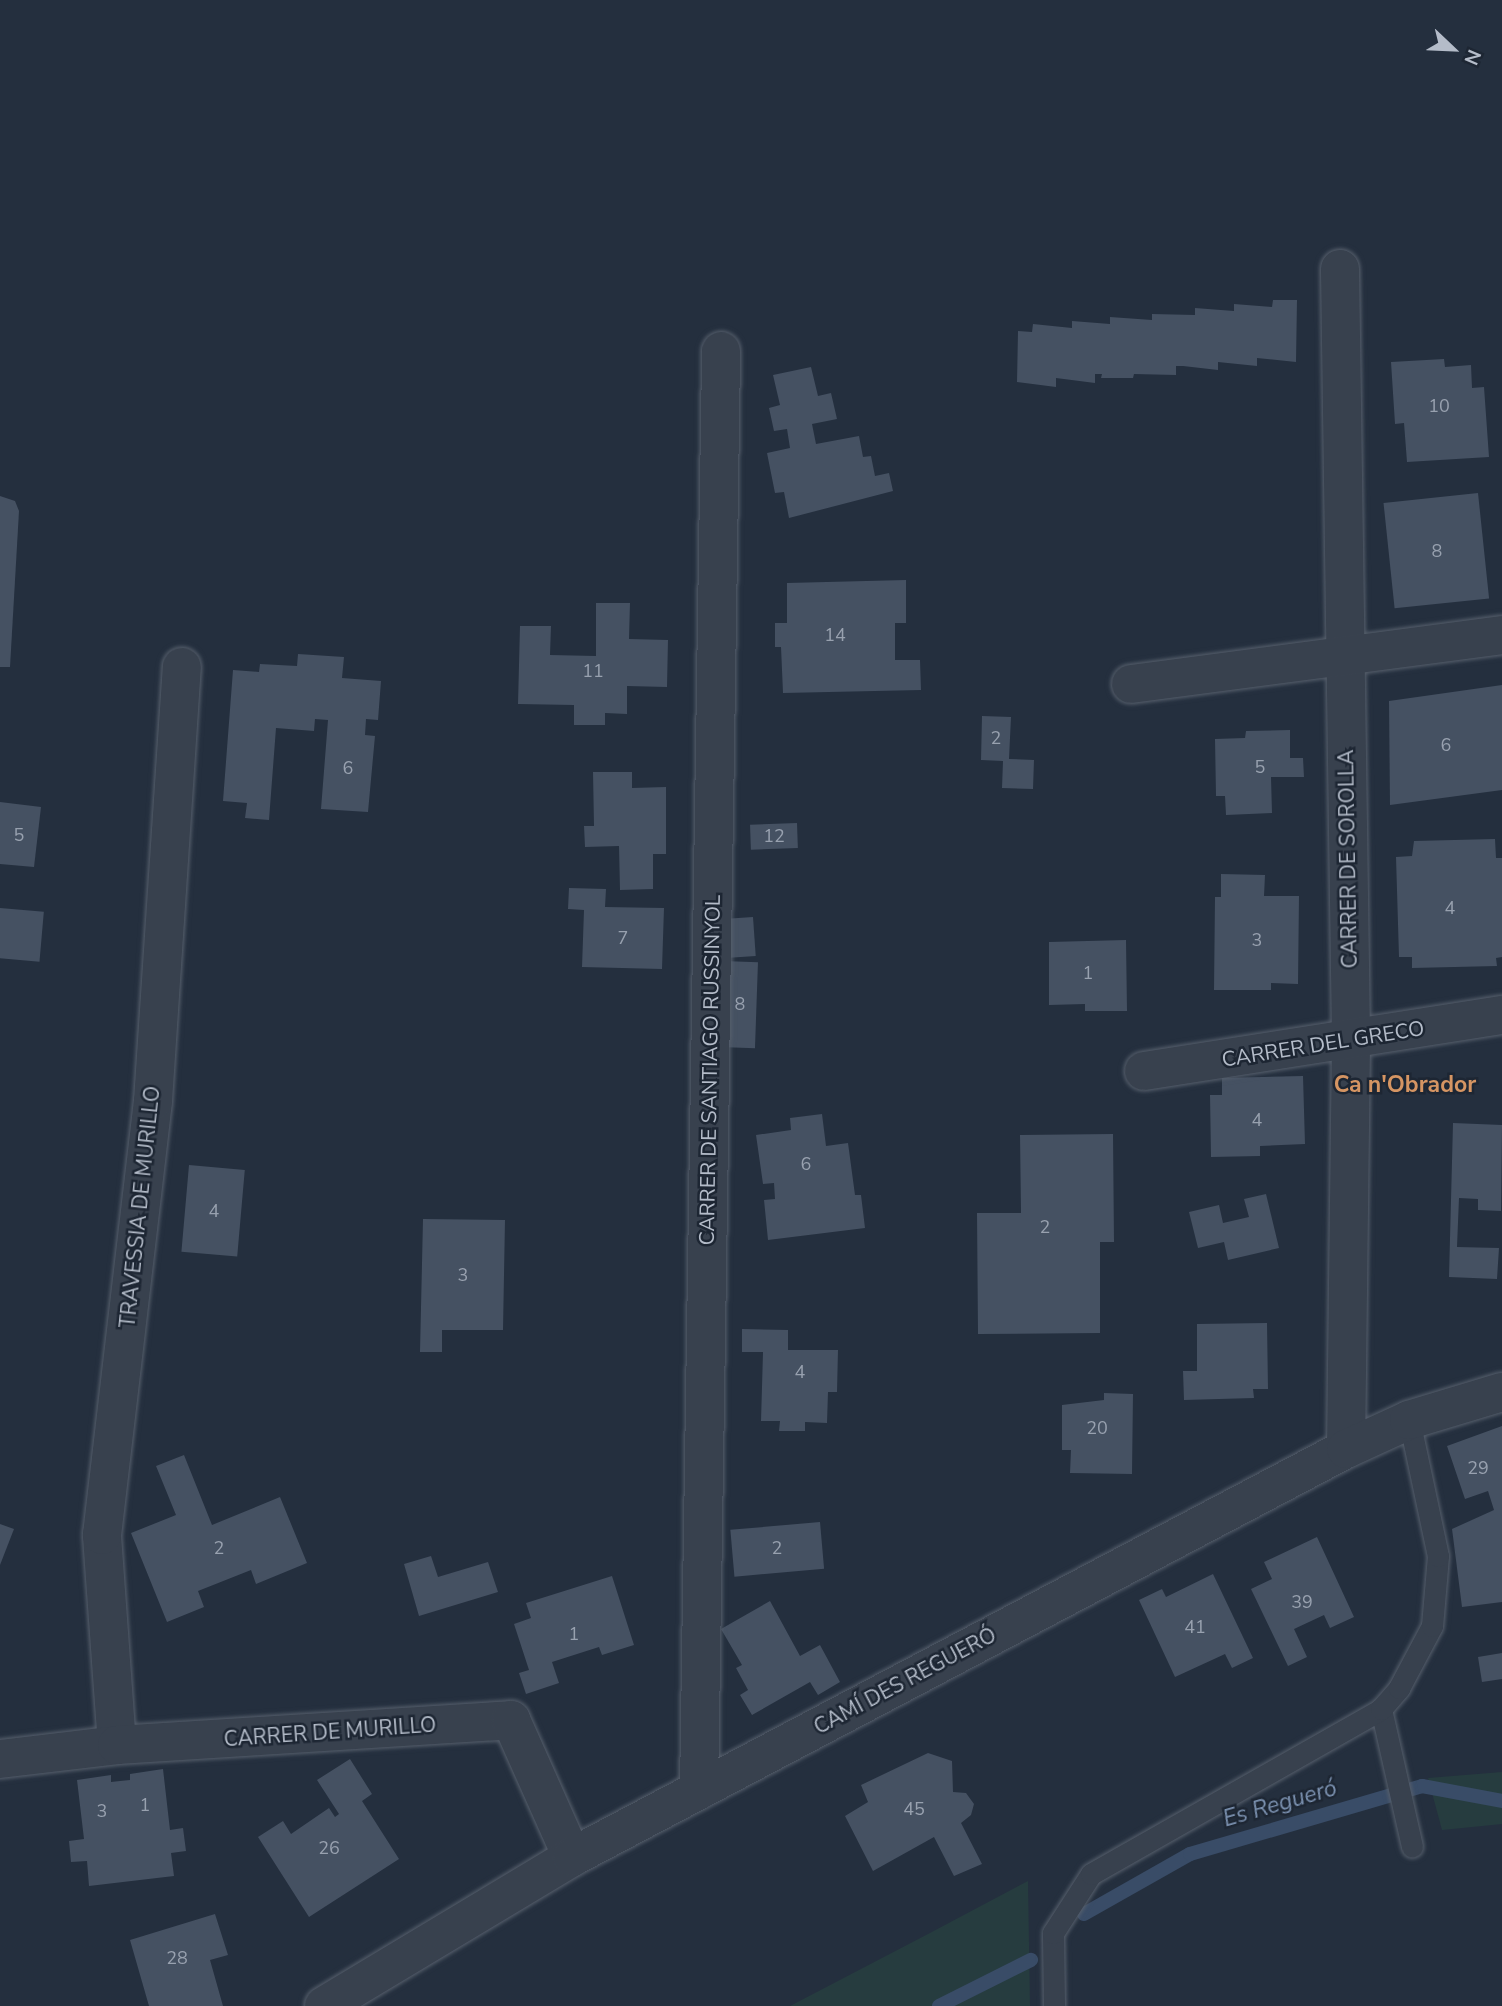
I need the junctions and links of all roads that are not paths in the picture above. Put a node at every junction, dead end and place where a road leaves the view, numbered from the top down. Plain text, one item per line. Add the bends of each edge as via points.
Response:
1 (1340, 269) dead end
2 (721, 351) dead end
3 (1502, 635) edge
4 (1345, 653) junction
5 (182, 667) dead end
6 (1131, 684) dead end
7 (1502, 1016) edge
8 (1351, 1042) junction
9 (1144, 1071) dead end
10 (1502, 1392) edge
11 (1409, 1420) junction
12 (1346, 1449) junction
13 (1381, 1709) junction
14 (117, 1745) junction
15 (0, 1759) edge
16 (699, 1790) junction
17 (1412, 1847) dead end
18 (572, 1857) junction
19 (324, 2006) edge
20 (1054, 2006) edge

1 - 4 street, CARRER DE SOROLLA
2 - 16 street, CARRER DE SANTIAGO RUSSINYOL
3 - 4 street
4 - 6 street
4 - 8 street, CARRER DE SOROLLA
5 - 14 street, TRAVESSIA DE MURILLO via 153,1101 102,1535
7 - 8 street, CARRER DEL GRECO
8 - 9 street, CARRER DEL GRECO
8 - 12 street, CARRER DE SOROLLA
10 - 11 street, CAMÍ DES REGUERÓ
11 - 12 street, CAMÍ DES REGUERÓ
11 - 13 lane via 1438,1556 1432,1626 1399,1688
12 - 16 street, CAMÍ DES REGUERÓ
13 - 17 lane
13 - 20 lane via 1091,1874 1054,1933
14 - 15 street, CARRER DE MURILLO
14 - 18 street, CARRER DE MURILLO via 511,1720
16 - 18 street, CAMÍ DES REGUERÓ
18 - 19 street, CAMÍ DES REGUERÓ

